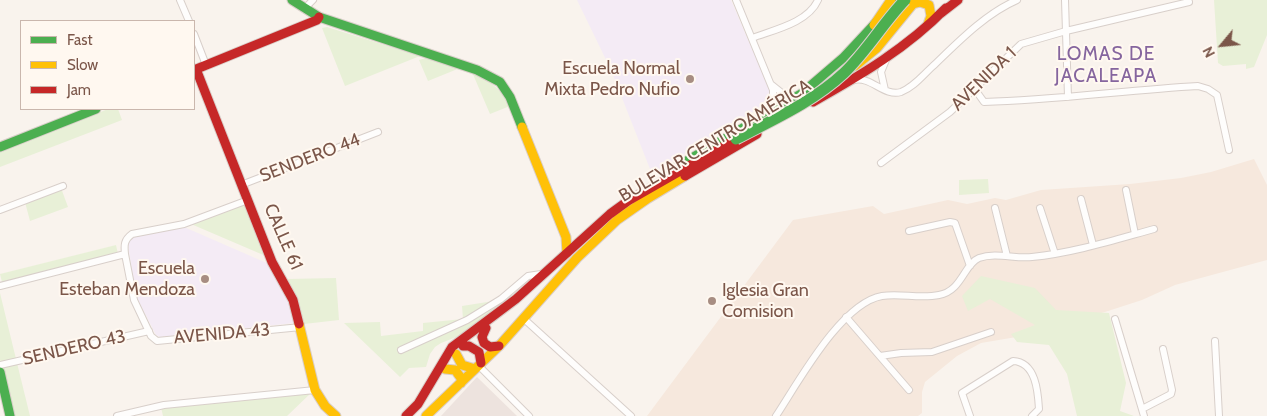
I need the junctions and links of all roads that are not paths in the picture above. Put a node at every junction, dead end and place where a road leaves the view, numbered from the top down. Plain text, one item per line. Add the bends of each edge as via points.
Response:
1 (180, 0) edge
2 (292, 0) edge
3 (313, 0) edge
4 (736, 0) edge
5 (818, 0) edge
6 (891, 0) edge
7 (897, 0) edge
8 (905, 0) edge
9 (953, 0) edge
10 (958, 0) edge
11 (1016, 0) edge
12 (1066, 0) edge
13 (1189, 2) dead end
14 (304, 9) junction
15 (940, 14) junction
16 (319, 16) junction
17 (189, 20) edge
18 (874, 25) junction
19 (928, 25) junction
20 (1066, 31) junction
21 (752, 38) junction
22 (195, 41) edge
23 (886, 60) junction
24 (199, 68) edge
25 (848, 82) junction
26 (772, 84) junction
27 (974, 88) junction
28 (885, 90) junction
29 (799, 95) junction
30 (1068, 97) junction
31 (93, 110) edge
32 (767, 113) junction
33 (378, 132) dead end
34 (0, 147) edge
35 (1229, 150) dead end
36 (881, 163) dead end
37 (241, 185) junction
38 (63, 186) dead end
39 (1126, 190) dead end
40 (1081, 199) dead end
41 (248, 200) junction
42 (626, 202) junction
43 (995, 208) dead end
44 (1040, 208) dead end
45 (0, 210) edge
46 (1154, 229) dead end
47 (909, 232) dead end
48 (1135, 234) junction
49 (1093, 246) junction
50 (572, 248) junction
51 (125, 254) junction
52 (1054, 254) junction
53 (1006, 256) junction
54 (970, 266) junction
55 (545, 274) junction
56 (0, 286) edge
57 (846, 317) junction
58 (523, 318) junction
59 (1115, 319) dead end
60 (301, 327) junction
61 (486, 328) junction
62 (149, 331) junction
63 (991, 332) dead end
64 (1215, 341) dead end
65 (499, 346) junction
66 (1163, 349) dead end
67 (401, 350) dead end
68 (459, 350) junction
69 (880, 356) junction
70 (0, 365) edge
71 (478, 366) junction
72 (445, 369) junction
73 (0, 372) edge
74 (461, 383) junction
75 (315, 390) junction
76 (909, 390) dead end
77 (418, 404) junction
78 (1143, 412) edge
79 (10, 416) edge
80 (117, 416) edge
81 (336, 416) edge
82 (406, 416) edge
83 (426, 416) edge
84 (529, 416) edge
85 (631, 416) edge
86 (776, 416) edge
87 (970, 416) edge
88 (1032, 416) edge
89 (1219, 416) edge

1 - 17 street
2 - 14 main road
3 - 14 street
4 - 21 street
5 - 21 street via 806,15
6 - 18 main road
7 - 18 main road, BULEVAR CENTROAMÉRICA
8 - 42 main road, bridge via 854,63 831,85
9 - 15 main road, BULEVAR CENTROAMÉRICA
10 - 15 main road
11 - 28 street via 984,20 916,83 897,93
12 - 20 street
13 - 20 street, AVENIDA 1
14 - 16 main road
15 - 19 main road, BULEVAR CENTROAMÉRICA
16 - 24 main road via 317,20
16 - 50 main road via 477,70 500,82 510,96
18 - 29 main road, BULEVAR CENTROAMÉRICA via 843,58
19 - 23 main road, BULEVAR CENTROAMÉRICA
19 - 29 main road via 929,5 917,2 859,64
20 - 27 street, AVENIDA 1 via 1021,44
20 - 30 street
21 - 26 street
22 - 24 street, CALLE 61
23 - 25 main road, BULEVAR CENTROAMÉRICA
23 - 28 street via 881,72
24 - 37 main road, CALLE 61
25 - 28 street via 860,79
25 - 58 main road, BULEVAR CENTROAMÉRICA via 654,194 617,220 577,258
26 - 29 street via 782,93
26 - 32 street via 773,102
27 - 30 street via 984,102
27 - 36 street, AVENIDA 1 via 950,112
29 - 32 main road, BULEVAR CENTROAMÉRICA
30 - 35 street via 1162,88 1198,86 1208,89 1217,95
31 - 34 main road
32 - 42 main road, BULEVAR CENTROAMÉRICA via 646,186
33 - 37 street, SENDERO 44
37 - 41 main road, CALLE 61
38 - 45 street
39 - 48 street
40 - 49 street
41 - 51 street via 184,224 132,234 126,238
41 - 60 main road, CALLE 61 via 272,262 293,300
42 - 50 main road, BULEVAR CENTROAMÉRICA
43 - 53 street
44 - 52 street
46 - 48 street
47 - 54 street via 955,223
48 - 49 street
49 - 52 street
50 - 55 main road, BULEVAR CENTROAMÉRICA
50 - 61 main road via 543,282
51 - 56 street
51 - 62 street via 134,300
52 - 53 street via 1029,258
53 - 54 street via 986,256
54 - 57 street via 955,287 940,295 882,296 870,300
55 - 67 street via 528,276 501,299 467,320
55 - 77 main road, BULEVAR CENTROAMÉRICA via 452,346
57 - 69 street
57 - 86 street
58 - 65 main road, BULEVAR CENTROAMÉRICA
58 - 85 street
59 - 78 street
60 - 62 street, AVENIDA 43 via 157,341
60 - 75 main road, CALLE 61
61 - 65 main road via 482,341 486,346
61 - 68 main road
62 - 70 street, SENDERO 43
63 - 69 street via 932,352
64 - 89 street
65 - 71 main road, BULEVAR CENTROAMÉRICA
66 - 78 street via 1171,394
68 - 71 main road via 460,364 464,367
68 - 71 main road via 469,346 479,352
68 - 72 main road
69 - 76 street
71 - 74 main road, BULEVAR CENTROAMÉRICA
71 - 84 street
72 - 74 main road via 455,370
72 - 77 main road via 430,393
73 - 79 main road
74 - 83 main road, BULEVAR CENTROAMÉRICA
75 - 80 street via 164,405
75 - 81 main road, CALLE 61
77 - 82 main road, BULEVAR CENTROAMÉRICA
87 - 88 street via 962,394 1013,361 1020,362 1029,370 1036,384 1039,409

